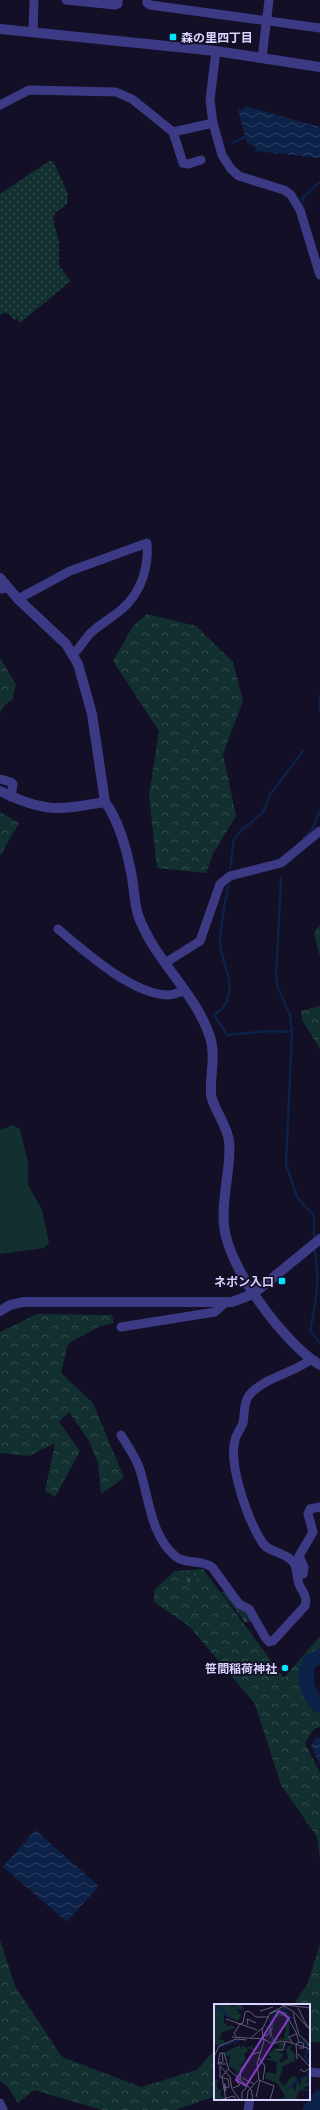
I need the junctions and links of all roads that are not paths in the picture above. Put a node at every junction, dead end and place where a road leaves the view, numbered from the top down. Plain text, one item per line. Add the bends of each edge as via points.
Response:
1 (34, 0) edge
2 (66, 0) edge
3 (118, 0) edge
4 (147, 0) edge
5 (269, 0) edge
6 (76, 1) edge
7 (266, 20) junction
8 (320, 28) edge
9 (0, 29) edge
10 (33, 32) junction
11 (216, 51) junction
12 (262, 58) junction
13 (320, 67) edge
14 (0, 105) edge
15 (213, 123) junction
16 (173, 132) junction
17 (201, 160) dead end
18 (320, 275) edge
19 (0, 578) edge
20 (4, 588) edge
21 (18, 599) junction
22 (72, 654) junction
23 (0, 779) edge
24 (0, 791) edge
25 (11, 797) junction
26 (105, 802) junction
27 (320, 831) edge
28 (58, 929) dead end
29 (165, 963) junction
30 (184, 991) junction
31 (320, 1239) edge
32 (253, 1294) junction
33 (226, 1302) junction
34 (0, 1312) edge
35 (120, 1327) dead end
36 (310, 1360) junction
37 (320, 1366) edge
38 (123, 1440) dead end
39 (320, 1508) edge
40 (298, 1576) junction
41 (310, 2072) edge
42 (320, 2073) edge
43 (250, 2100) edge
44 (0, 2103) edge
45 (3, 2110) edge
46 (248, 2110) edge

1 - 10 street
2 - 6 street
3 - 6 street via 118,4 115,5
4 - 7 street via 150,5
5 - 7 street
7 - 8 street
7 - 12 street
9 - 10 street
10 - 11 street
11 - 12 street
11 - 15 street via 210,100
12 - 13 street
14 - 16 street via 29,90 116,92 132,99
15 - 16 street
15 - 18 street via 222,155 231,169 250,181 284,190 291,195 300,210
16 - 17 street via 183,163
19 - 20 street
20 - 21 street
21 - 22 street via 58,635
21 - 22 street via 70,571 147,543 148,554 141,586 123,609 91,632
22 - 26 street via 78,664 92,714
23 - 25 street via 13,784
24 - 25 street
25 - 26 street via 30,805 55,809
26 - 29 street via 114,812 131,871 138,914
27 - 29 street via 281,863 230,876 220,884 200,941
28 - 30 street via 128,983 147,991 169,995
29 - 30 street
30 - 32 street via 204,1019 211,1039 211,1096 226,1128 229,1141 223,1200 224,1227 232,1257
31 - 32 street
32 - 33 street
32 - 36 street
33 - 34 street via 23,1302 10,1305
33 - 35 street via 215,1312
36 - 37 street
36 - 40 street via 273,1378 251,1393 235,1440 233,1457 249,1514 262,1543 290,1558
38 - 40 street via 138,1465 152,1518 167,1547 177,1558 207,1563 212,1567 239,1604 249,1609 269,1642 274,1641 305,1606 305,1595
39 - 40 street via 310,1509 308,1514 313,1532 299,1556 304,1567 303,1574
41 - 42 street
43 - 46 street
44 - 45 street

